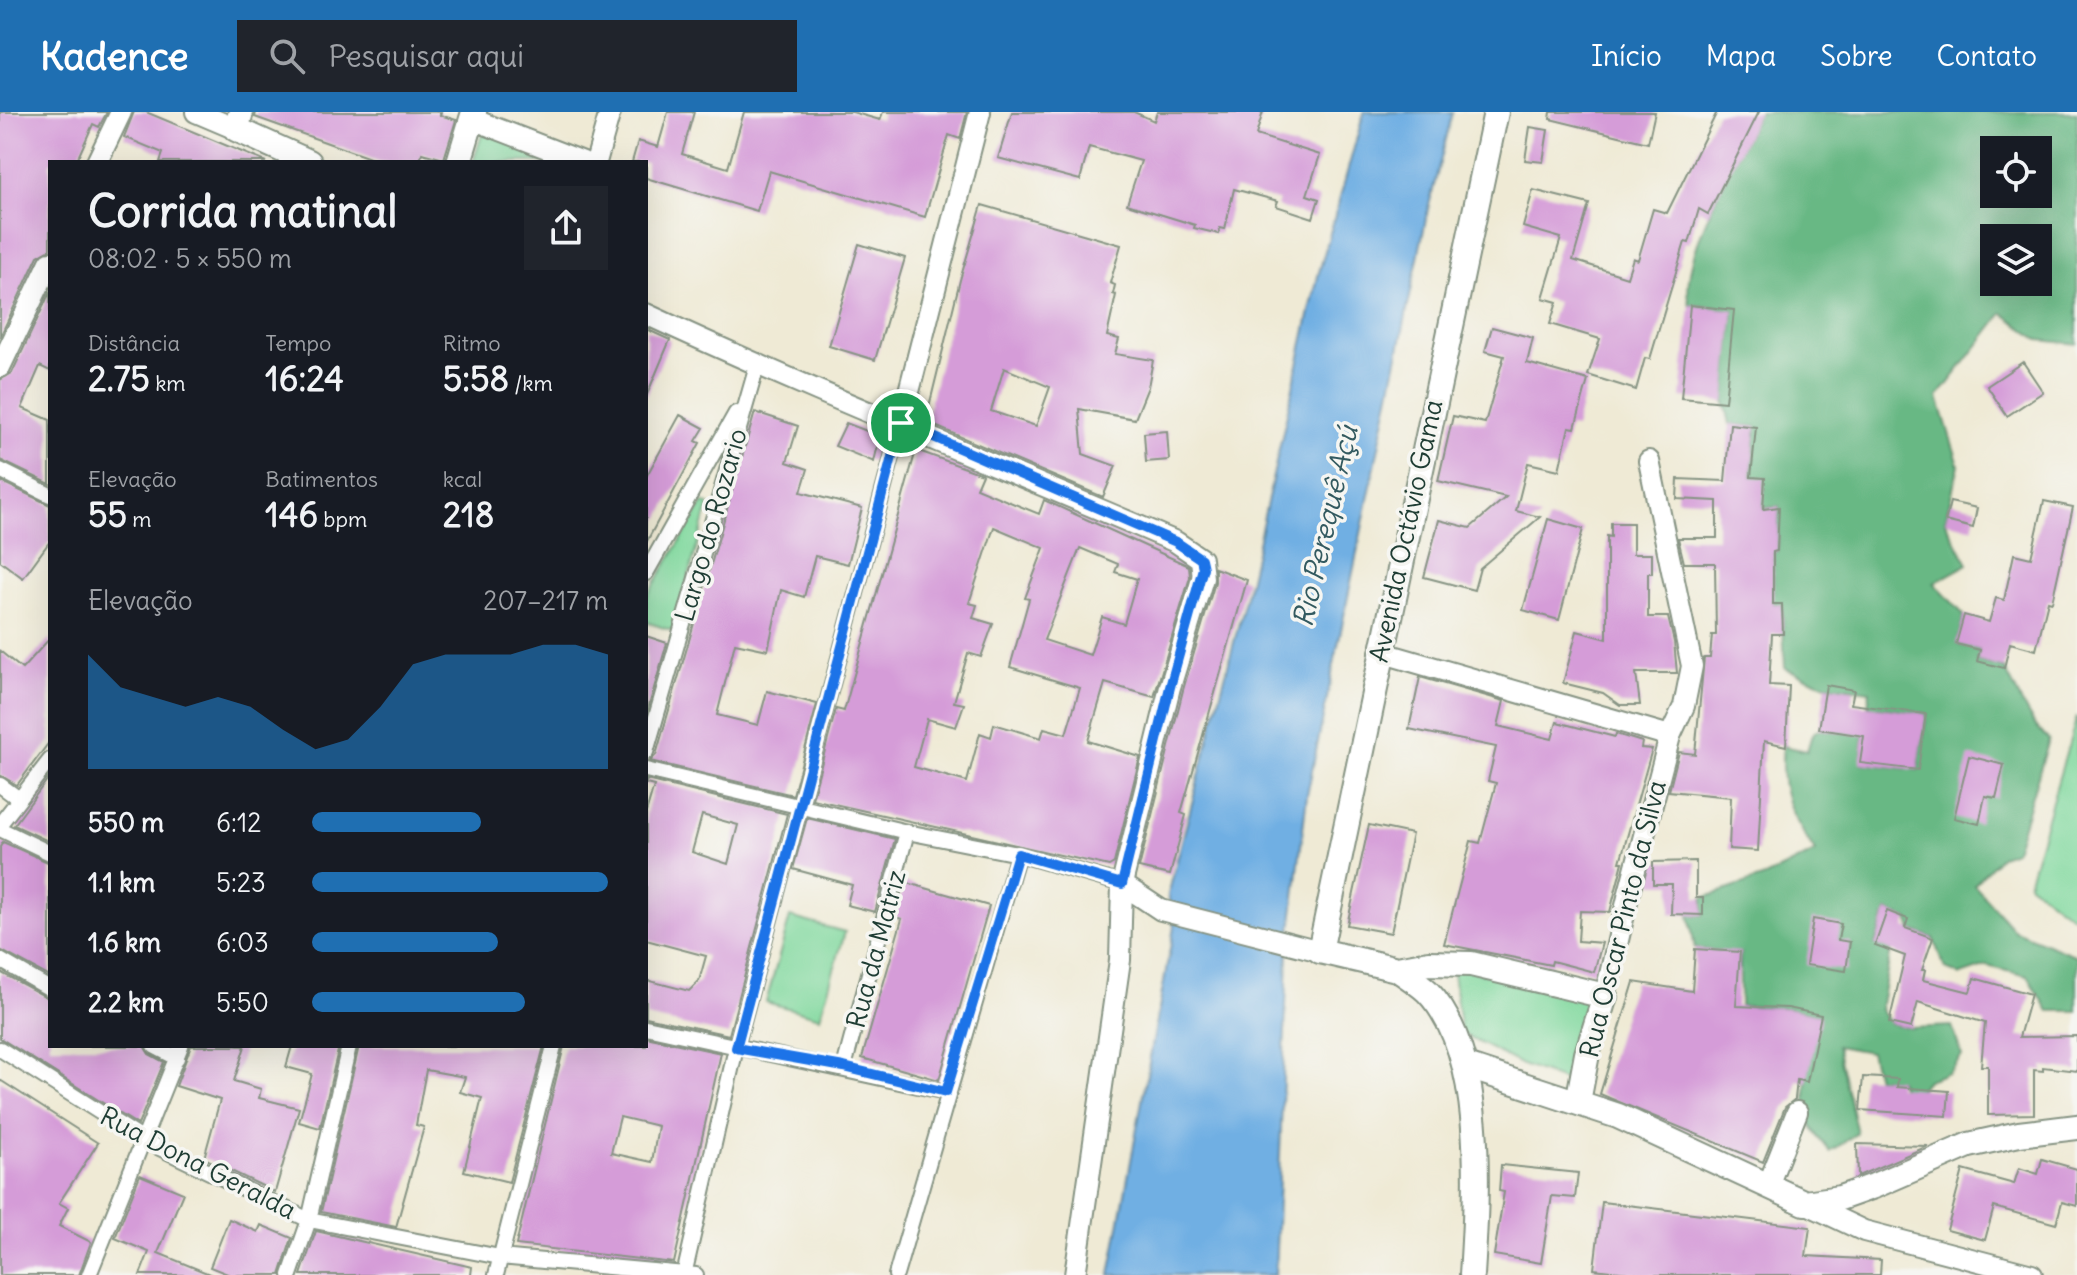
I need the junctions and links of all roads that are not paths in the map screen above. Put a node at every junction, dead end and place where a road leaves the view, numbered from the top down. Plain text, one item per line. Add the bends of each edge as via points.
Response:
1 (121, 112) edge
2 (196, 112) edge
3 (610, 112) edge
4 (980, 112) edge
5 (1496, 112) edge
6 (473, 116) edge
7 (238, 120) edge
8 (98, 160) edge
9 (306, 160) edge
10 (460, 160) edge
11 (578, 160) edge
12 (597, 160) edge
13 (48, 266) edge
14 (648, 315) edge
15 (757, 366) junction
16 (0, 367) edge
17 (749, 391) junction
18 (901, 423) junction
19 (1649, 461) dead end
20 (0, 470) edge
21 (48, 494) edge
22 (648, 569) edge
23 (1380, 652) junction
24 (1670, 736) junction
25 (648, 745) edge
26 (48, 763) edge
27 (648, 770) edge
28 (0, 785) edge
29 (19, 799) junction
30 (802, 804) junction
31 (0, 826) edge
32 (907, 832) junction
33 (48, 852) edge
34 (1018, 854) junction
35 (1122, 884) junction
36 (1320, 951) junction
37 (0, 960) edge
38 (1397, 969) junction
39 (48, 988) edge
40 (1605, 996) junction
41 (648, 1027) edge
42 (349, 1048) edge
43 (553, 1048) edge
44 (736, 1048) junction
45 (0, 1049) edge
46 (179, 1052) edge
47 (1466, 1066) junction
48 (844, 1067) junction
49 (946, 1092) junction
50 (1578, 1102) junction
51 (1797, 1112) dead end
52 (2077, 1127) edge
53 (145, 1141) junction
54 (1769, 1183) junction
55 (1805, 1203) junction
56 (309, 1220) junction
57 (500, 1257) junction
58 (89, 1275) edge
59 (290, 1275) edge
60 (496, 1275) edge
61 (684, 1275) edge
62 (696, 1275) edge
63 (896, 1275) edge
64 (1075, 1275) edge
65 (1472, 1275) edge
66 (2032, 1275) edge

1 - 8 street
2 - 7 street
3 - 12 street
4 - 18 street
5 - 23 street, Avenida Octávio Gama
6 - 10 street
6 - 11 street
7 - 9 street
13 - 16 street
14 - 15 street
15 - 17 street, Largo do Rozario
15 - 18 street
17 - 22 street, Largo do Rozario
17 - 25 street, Largo do Rozario
18 - 30 street
18 - 35 street via 1176,542 1201,559 1203,578 1170,687
19 - 24 street, Rua Oscar Pinto da Silva via 1692,666 1684,706
20 - 21 street
23 - 24 street
23 - 36 street, Avenida Octávio Gama
24 - 40 street, Rua Oscar Pinto da Silva
26 - 29 street
27 - 30 street
28 - 29 street
29 - 31 street
30 - 32 street
30 - 44 street
31 - 33 street
32 - 34 street
32 - 48 street, Rua da Matriz
34 - 35 street
34 - 49 street
35 - 36 street via 1161,910
35 - 64 street via 1120,960
36 - 38 street
37 - 39 street
38 - 40 street via 1471,964
38 - 47 street via 1427,992
40 - 50 street, Rua Oscar Pinto da Silva
41 - 44 street
42 - 56 street
43 - 57 street
44 - 48 street
44 - 61 street
45 - 53 street, Rua Dona Geralda
46 - 53 street
47 - 50 street
47 - 65 street via 1474,1124
48 - 49 street
49 - 63 street
50 - 54 street
51 - 54 street
52 - 55 street via 1969,1145 1874,1186
53 - 56 street, Rua Dona Geralda
53 - 58 street
54 - 55 street
55 - 66 street via 1864,1231
56 - 57 street, Rua Dona Geralda
56 - 59 street
57 - 60 street
57 - 61 street, Rua Dona Geralda
61 - 62 street, Rua Dona Geralda

